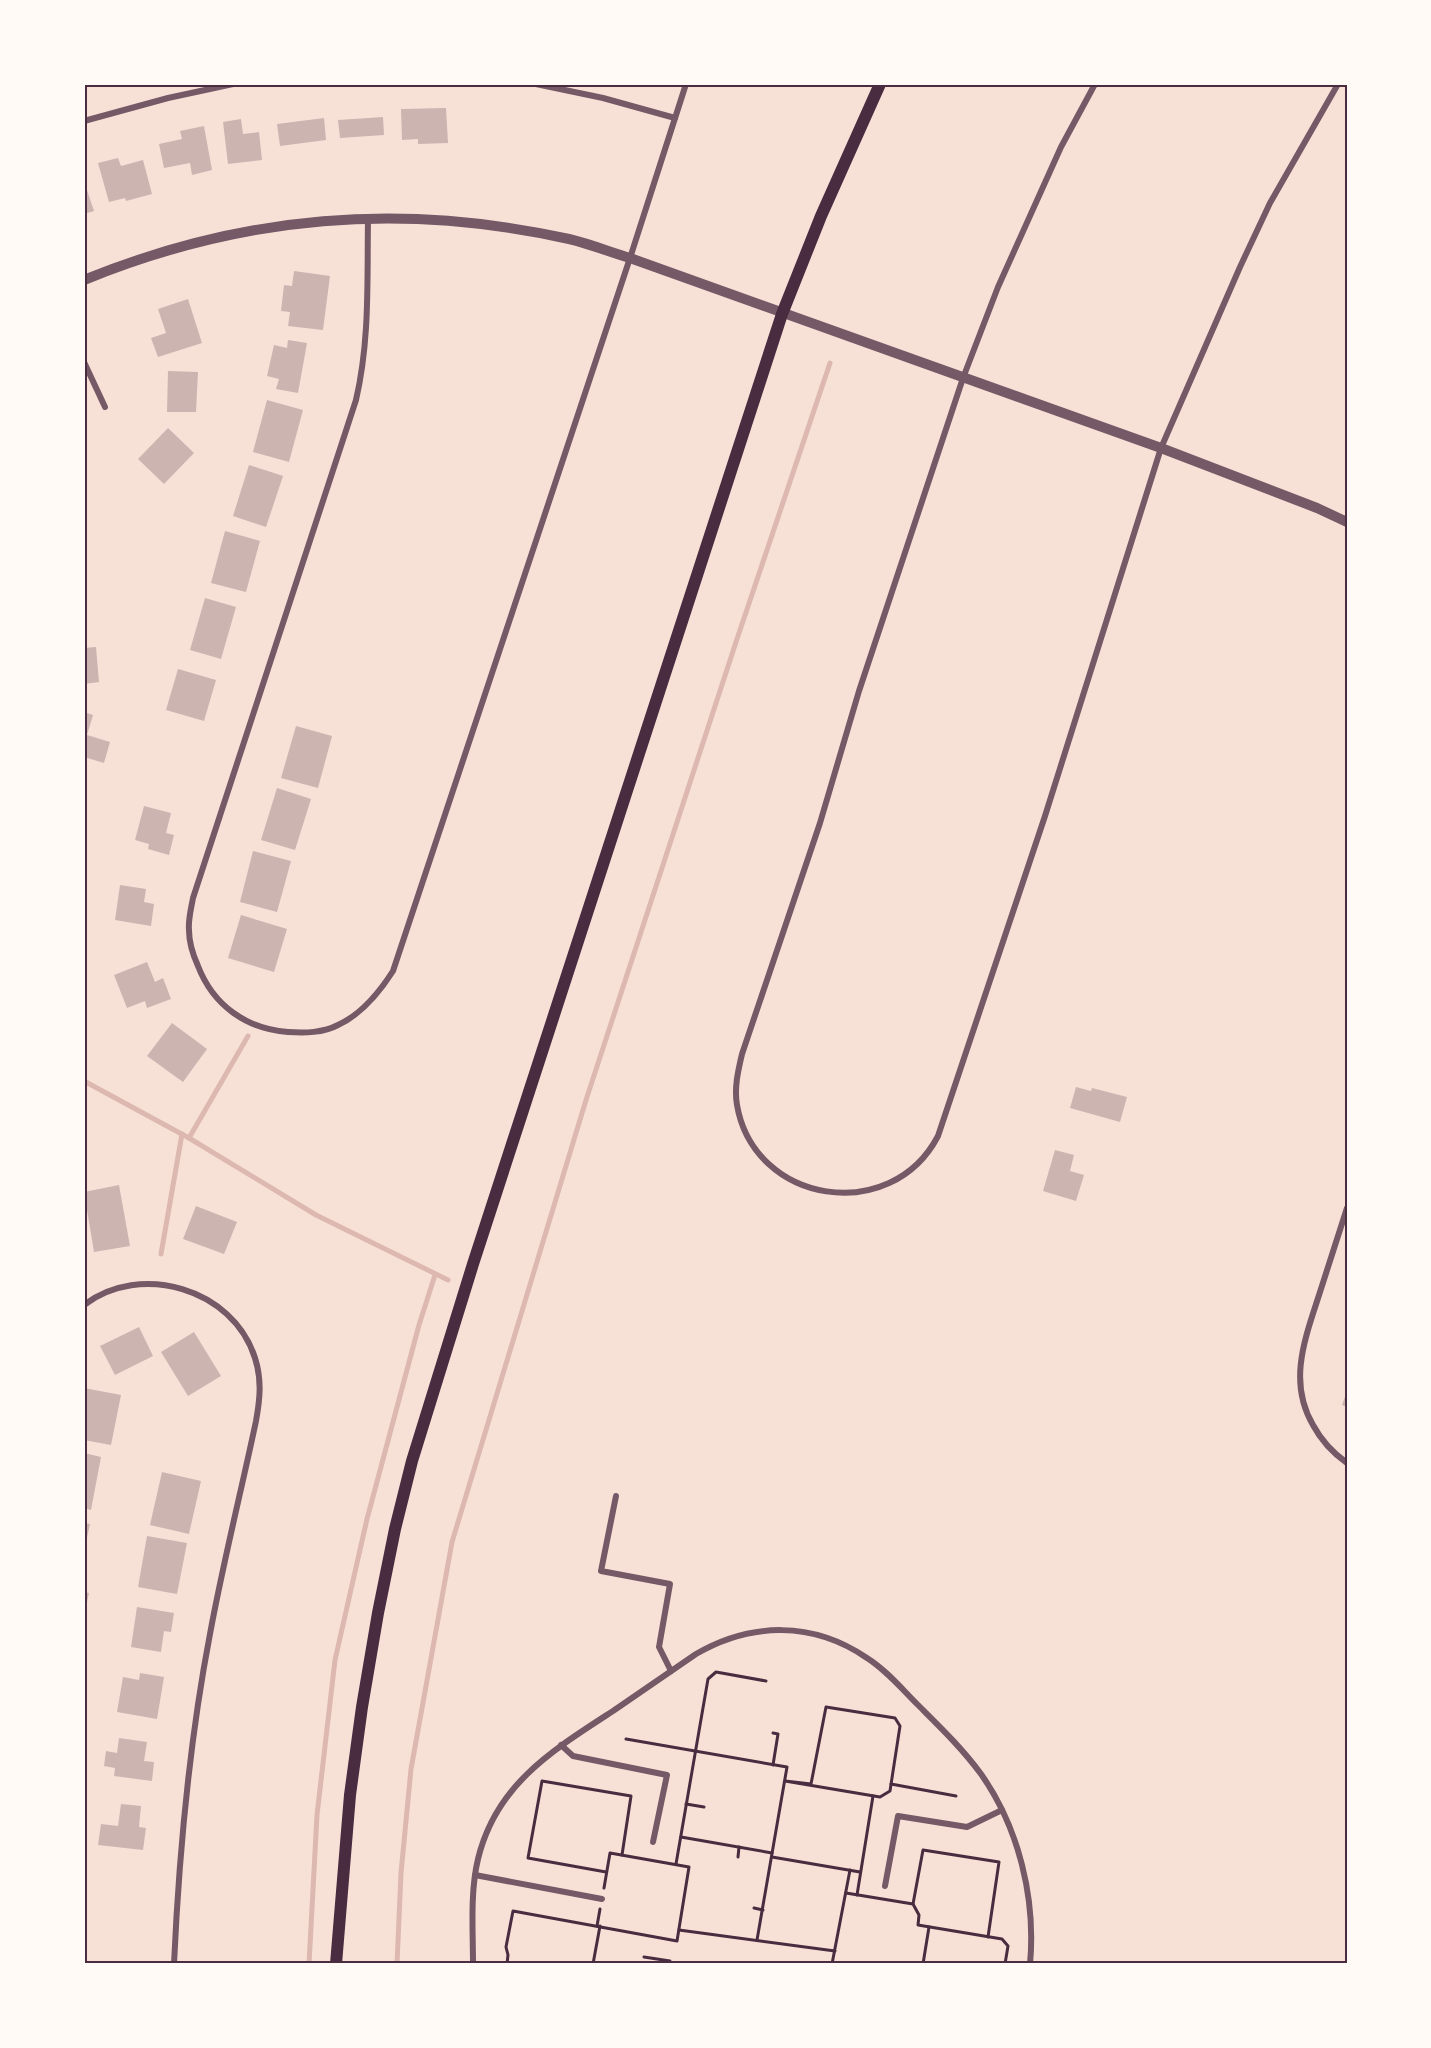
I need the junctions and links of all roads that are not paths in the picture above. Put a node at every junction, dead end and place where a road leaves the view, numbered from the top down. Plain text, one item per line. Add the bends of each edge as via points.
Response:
1 (233, 84) edge
2 (536, 84) edge
3 (686, 84) edge
4 (880, 84) edge
5 (1095, 84) edge
6 (1338, 84) edge
7 (675, 118) junction
8 (84, 121) edge
9 (368, 219) junction
10 (630, 258) junction
11 (84, 280) edge
12 (782, 314) junction
13 (84, 362) edge
14 (963, 378) junction
15 (105, 407) dead end
16 (1161, 448) junction
17 (1347, 522) edge
18 (1347, 1208) edge
19 (84, 1305) edge
20 (1347, 1463) edge
21 (615, 1496) dead end
22 (671, 1671) junction
23 (561, 1744) junction
24 (1002, 1810) junction
25 (653, 1842) dead end
26 (475, 1875) junction
27 (885, 1886) dead end
28 (602, 1899) road end
29 (174, 1964) edge
30 (336, 1964) edge
31 (473, 1964) edge
32 (1030, 1964) edge

1 - 8 street
2 - 7 street
3 - 7 street
4 - 12 main road
5 - 14 street via 1061,147 998,287
6 - 16 street via 1261,222
7 - 10 street
9 - 10 street via 441,220 502,227 571,240
9 - 10 street via 367,323 356,400 193,898 189,921 197,965 223,1006 242,1020 280,1032 311,1033 342,1023 372,1000 393,972
9 - 11 street via 320,220 230,234 162,251
10 - 12 street
12 - 14 street
12 - 30 main road via 412,1461 380,1602 362,1707 346,1829
13 - 15 street
14 - 16 street
14 - 16 street via 738,1071 737,1103 752,1143 773,1168 805,1186 846,1194 883,1186 915,1166 938,1136 1045,816
16 - 17 street
18 - 20 street via 1303,1344 1299,1373 1308,1418 1324,1443
19 - 29 street via 102,1293 136,1284 172,1286 192,1292 235,1323 259,1372 261,1395 197,1708 178,1879
21 - 22 street via 601,1571 670,1584 659,1647
22 - 23 street
22 - 24 street via 710,1646 758,1630 798,1631 842,1643 875,1664 953,1740
23 - 25 street via 573,1756 667,1775
23 - 26 street via 528,1770 503,1803 483,1842
24 - 27 street via 967,1827 898,1816
24 - 32 street via 1025,1880 1031,1920
26 - 28 street
26 - 31 street

